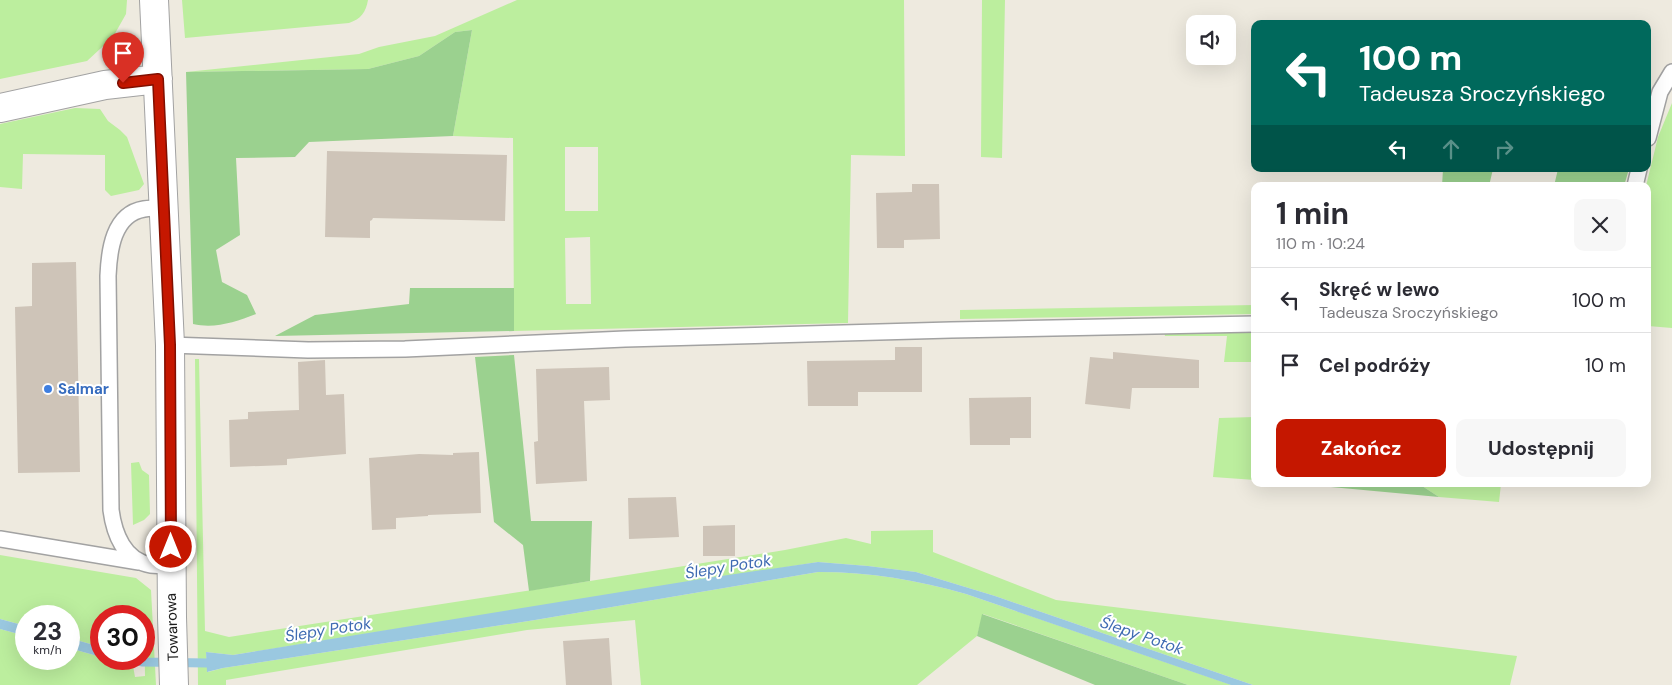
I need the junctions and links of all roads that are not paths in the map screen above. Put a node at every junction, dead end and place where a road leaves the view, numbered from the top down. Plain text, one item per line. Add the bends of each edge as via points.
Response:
1 (154, 0) edge
2 (1672, 72) edge
3 (158, 79) junction
4 (0, 108) edge
5 (1651, 126) edge
6 (164, 208) junction
7 (1251, 324) edge
8 (170, 345) junction
9 (0, 539) edge
10 (143, 563) junction
11 (171, 565) junction
12 (174, 685) edge

1 - 3 street, Towarowa
2 - 5 lane via 1660,92
3 - 4 street via 105,85
3 - 6 street, Towarowa
6 - 8 street, Towarowa
6 - 10 lane via 132,213 118,228 109,255 111,510 117,538 124,549
7 - 8 lane via 932,330 308,350
8 - 11 street, Towarowa
9 - 10 lane
10 - 11 lane
11 - 12 street, Towarowa

